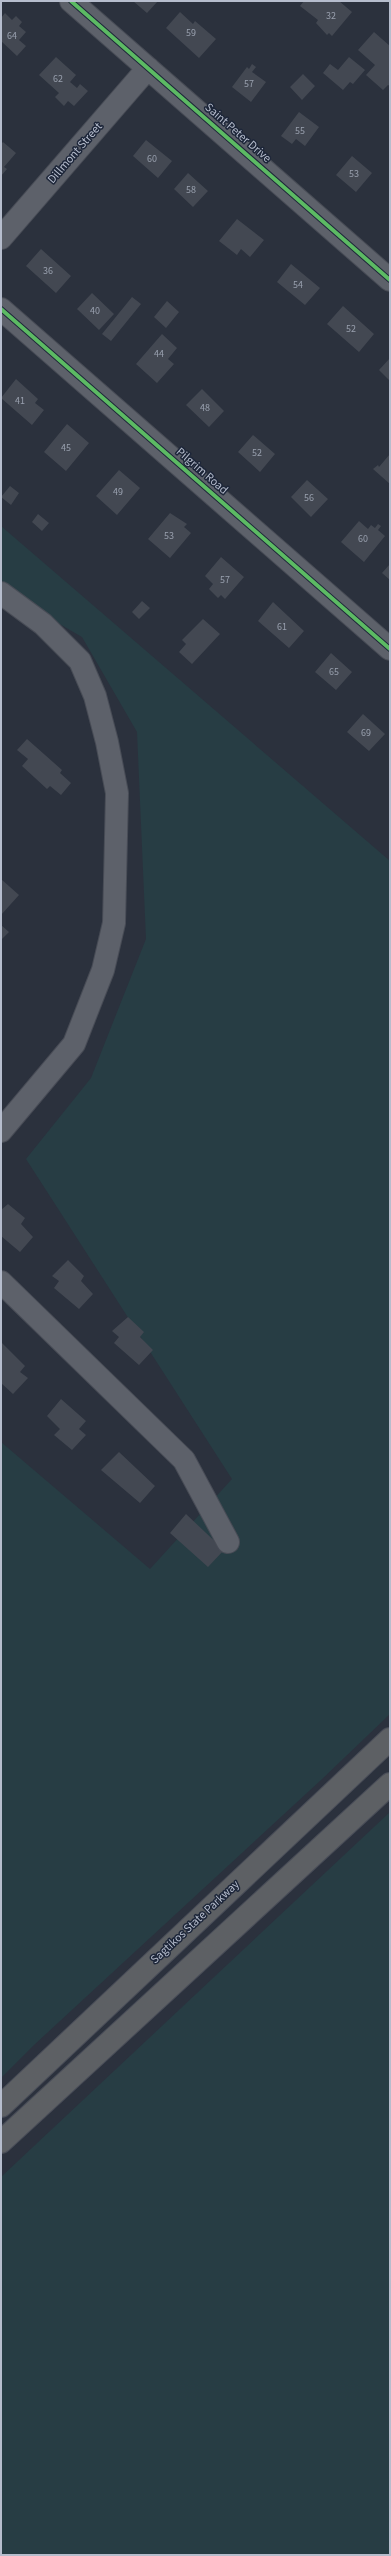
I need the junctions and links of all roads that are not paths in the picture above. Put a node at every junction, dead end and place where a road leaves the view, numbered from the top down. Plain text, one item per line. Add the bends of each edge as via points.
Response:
1 (71, 1) edge
2 (148, 68) junction
3 (1, 238) edge
4 (390, 280) edge
5 (1, 309) edge
6 (1, 593) edge
7 (390, 649) edge
8 (1, 1131) edge
9 (1, 1282) edge
10 (228, 1542) dead end
11 (390, 1738) edge
12 (390, 1784) edge
13 (1, 2106) edge
14 (1, 2142) edge

1 - 2 street, Saint Peter Drive
2 - 3 street, Dillmont Street
2 - 4 street, Saint Peter Drive
5 - 7 street, Pilgrim Road
6 - 8 street via 43,624 80,661 95,696 117,793 114,923 103,970 74,1044
9 - 10 street via 184,1460
11 - 13 highway, Sagtikos State Parkway
12 - 14 highway

